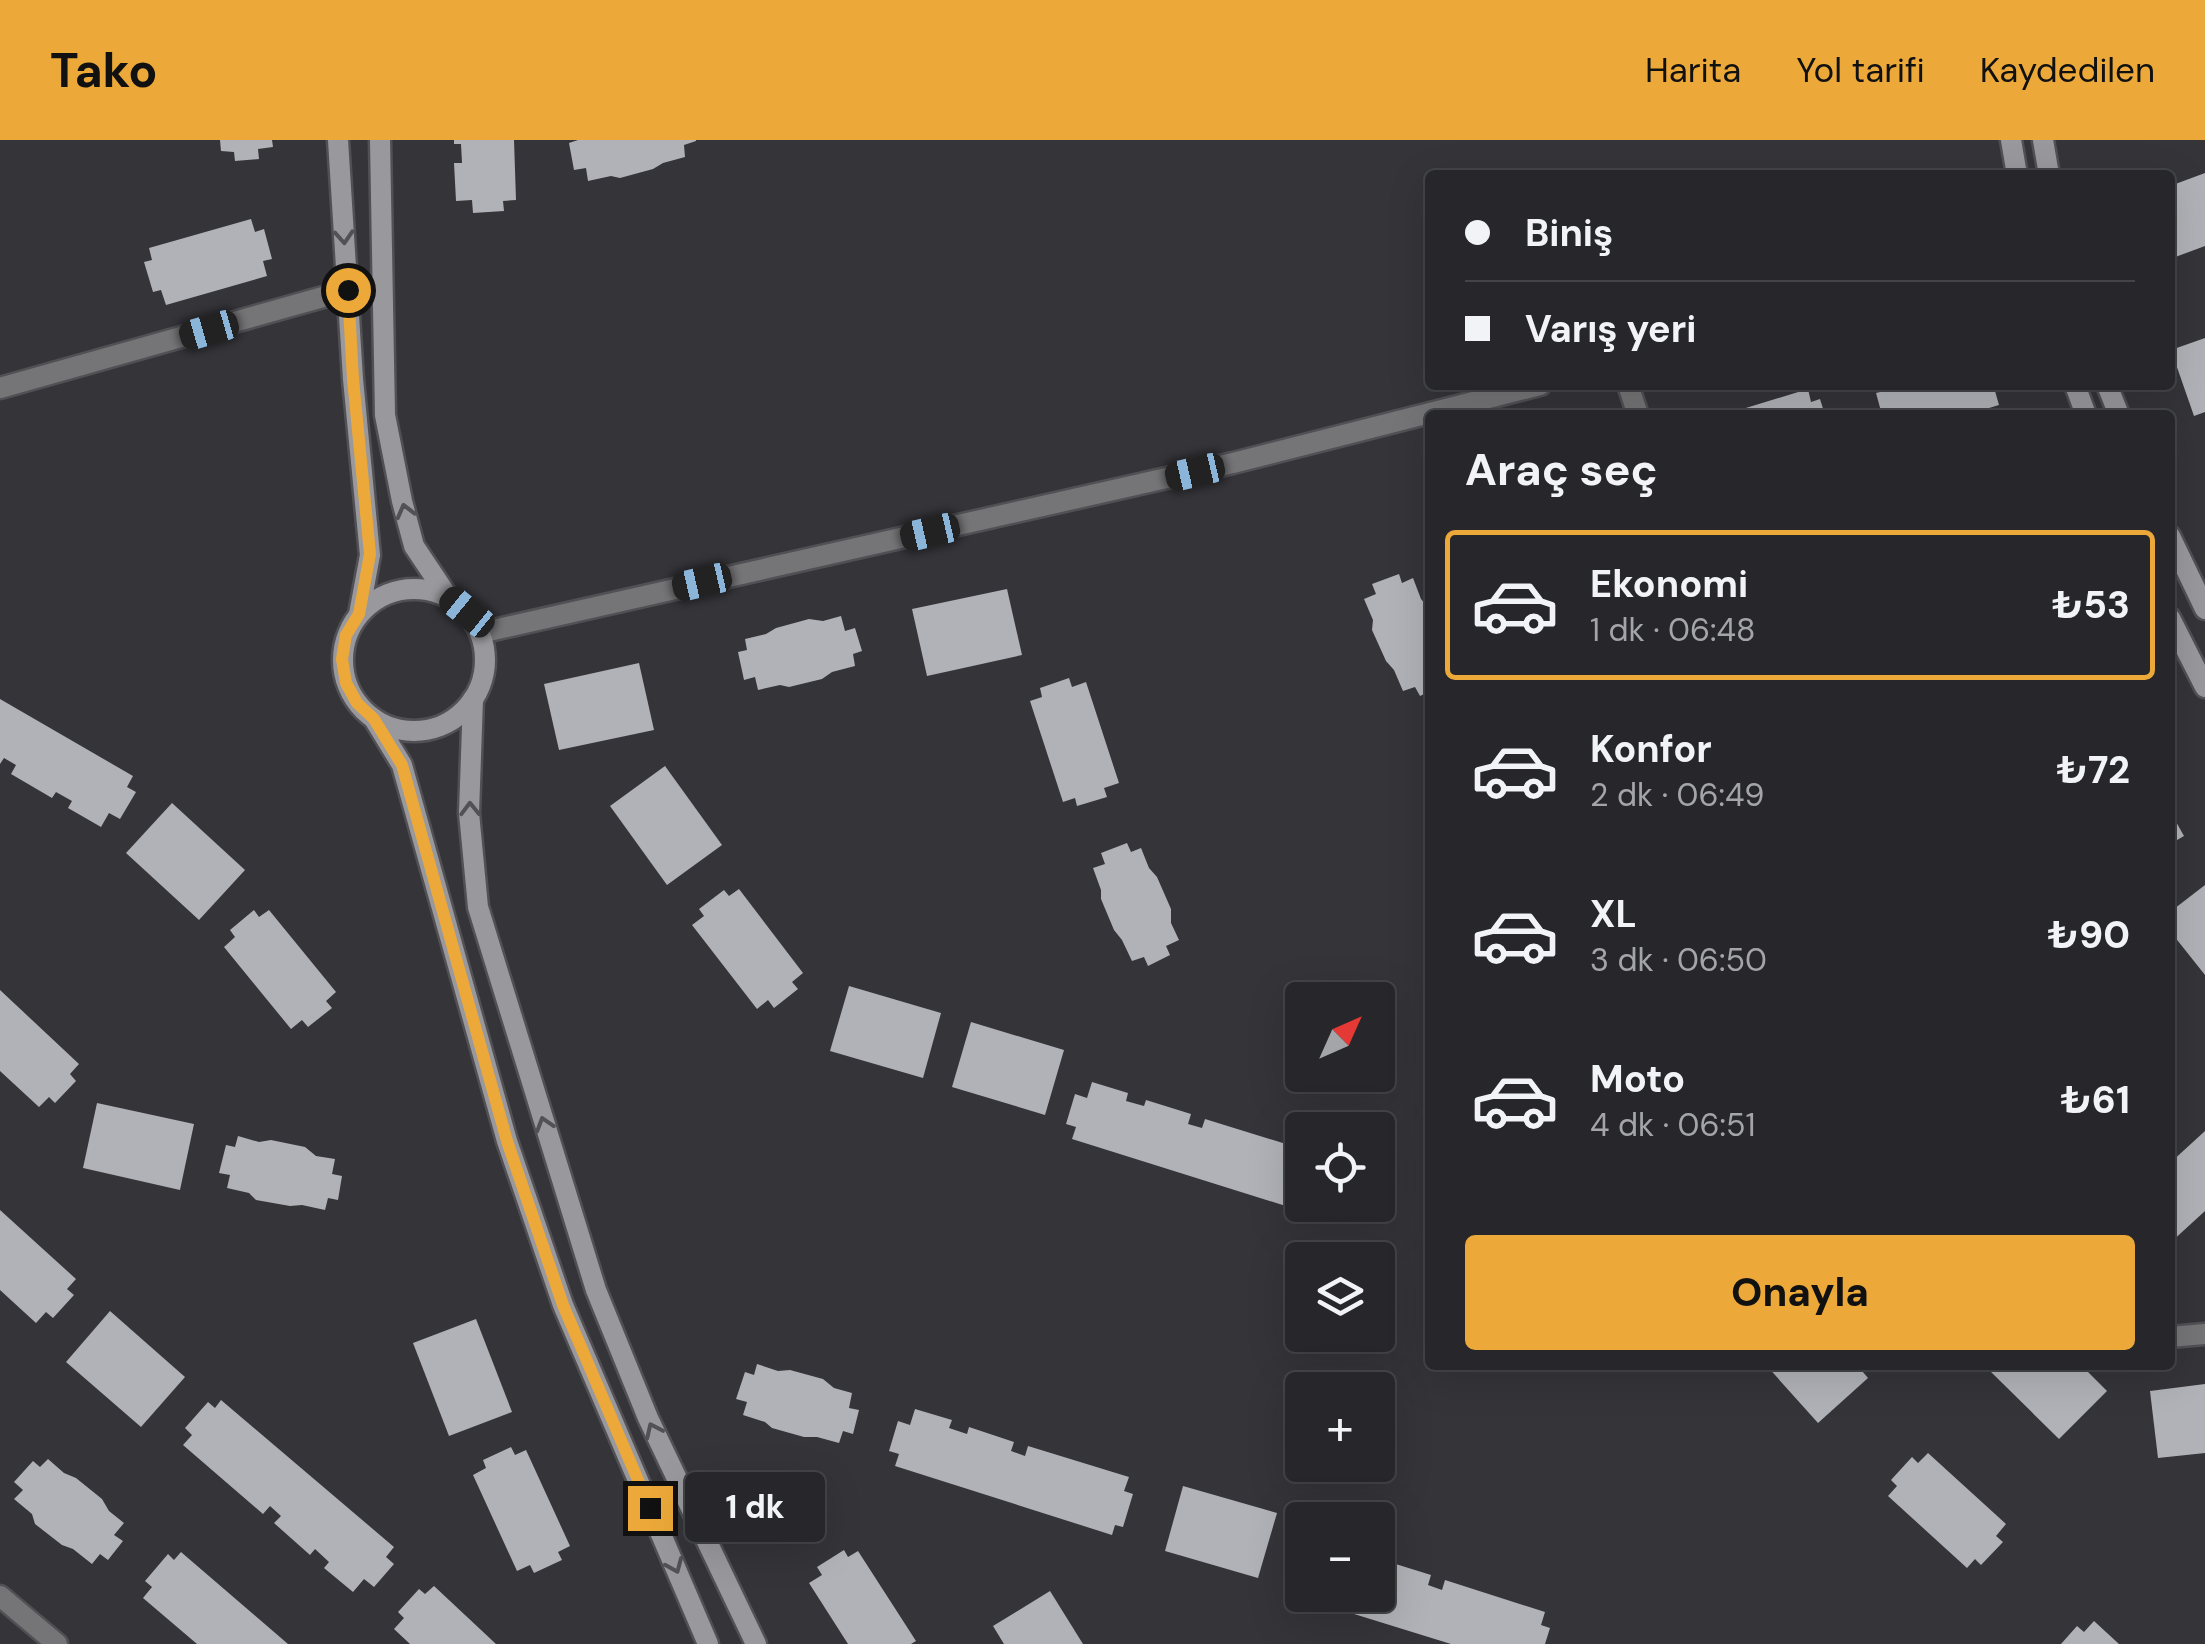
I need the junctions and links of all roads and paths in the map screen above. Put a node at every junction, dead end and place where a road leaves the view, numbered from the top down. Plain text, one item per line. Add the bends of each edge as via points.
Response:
1 (338, 140) edge
2 (380, 140) edge
3 (2011, 140) edge
4 (2043, 140) edge
5 (2015, 170) edge
6 (2048, 170) edge
7 (348, 290) junction
8 (0, 388) edge
9 (1520, 390) edge
10 (1442, 410) edge
11 (1425, 414) edge
12 (2175, 546) edge
13 (448, 597) junction
14 (2205, 609) edge
15 (359, 614) junction
16 (2175, 628) edge
17 (480, 633) junction
18 (2205, 687) edge
19 (473, 699) junction
20 (374, 719) junction
21 (2205, 1334) edge
22 (2175, 1336) edge
23 (0, 1596) edge
24 (57, 1644) edge
25 (708, 1644) edge
26 (756, 1644) edge

1 -> 7 street
13 -> 2 street via 414,546 385,415
3 - 5 street
4 - 6 street
7 - 8 street
7 - 15 street via 370,554
9 - 10 street
11 - 17 street
12 - 14 street
13 - 15 street via 400,589
13 - 17 street
15 - 20 street via 342,659 346,683
16 - 18 street
17 - 19 street via 483,679
19 - 20 street via 438,727 405,730
26 -> 19 street via 648,1418 596,1290 478,907 469,813
20 -> 25 street via 402,765 507,1141 563,1305
21 - 22 street
23 - 24 street

